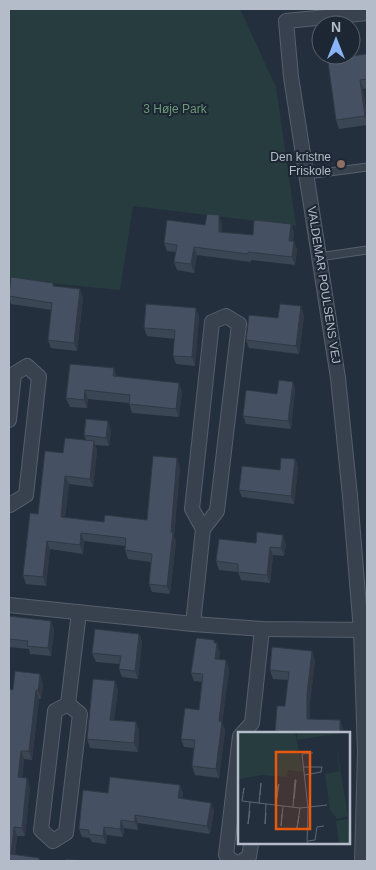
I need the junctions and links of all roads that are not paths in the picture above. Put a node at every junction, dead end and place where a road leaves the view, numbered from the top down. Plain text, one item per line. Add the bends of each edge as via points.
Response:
1 (367, 13) edge
2 (367, 167) edge
3 (306, 175) junction
4 (367, 250) edge
5 (319, 257) junction
6 (9, 420) edge
7 (9, 508) edge
8 (203, 529) junction
9 (9, 605) edge
10 (79, 612) junction
11 (193, 624) junction
12 (262, 629) junction
13 (364, 631) edge
14 (68, 704) junction
15 (255, 728) edge
16 (238, 738) edge
17 (251, 845) edge
18 (233, 861) edge
19 (242, 861) edge
20 (362, 861) edge

1 - 3 street, VALDEMAR POULSENS VEJ via 286,21
2 - 3 lane
3 - 5 street, VALDEMAR POULSENS VEJ
4 - 5 lane
5 - 13 street, VALDEMAR POULSENS VEJ via 338,378
6 - 7 street via 14,374 26,366 39,377 26,494
8 - 8 street via 192,509 212,322 226,316 239,324 217,511
8 - 11 street
9 - 10 street
10 - 11 street
10 - 14 street
11 - 12 street
12 - 13 street
12 - 15 street
13 - 20 street, VALDEMAR POULSENS VEJ
14 - 14 street via 80,714 66,833 53,841 41,830 55,711
16 - 18 street via 226,855
17 - 19 street via 250,857

